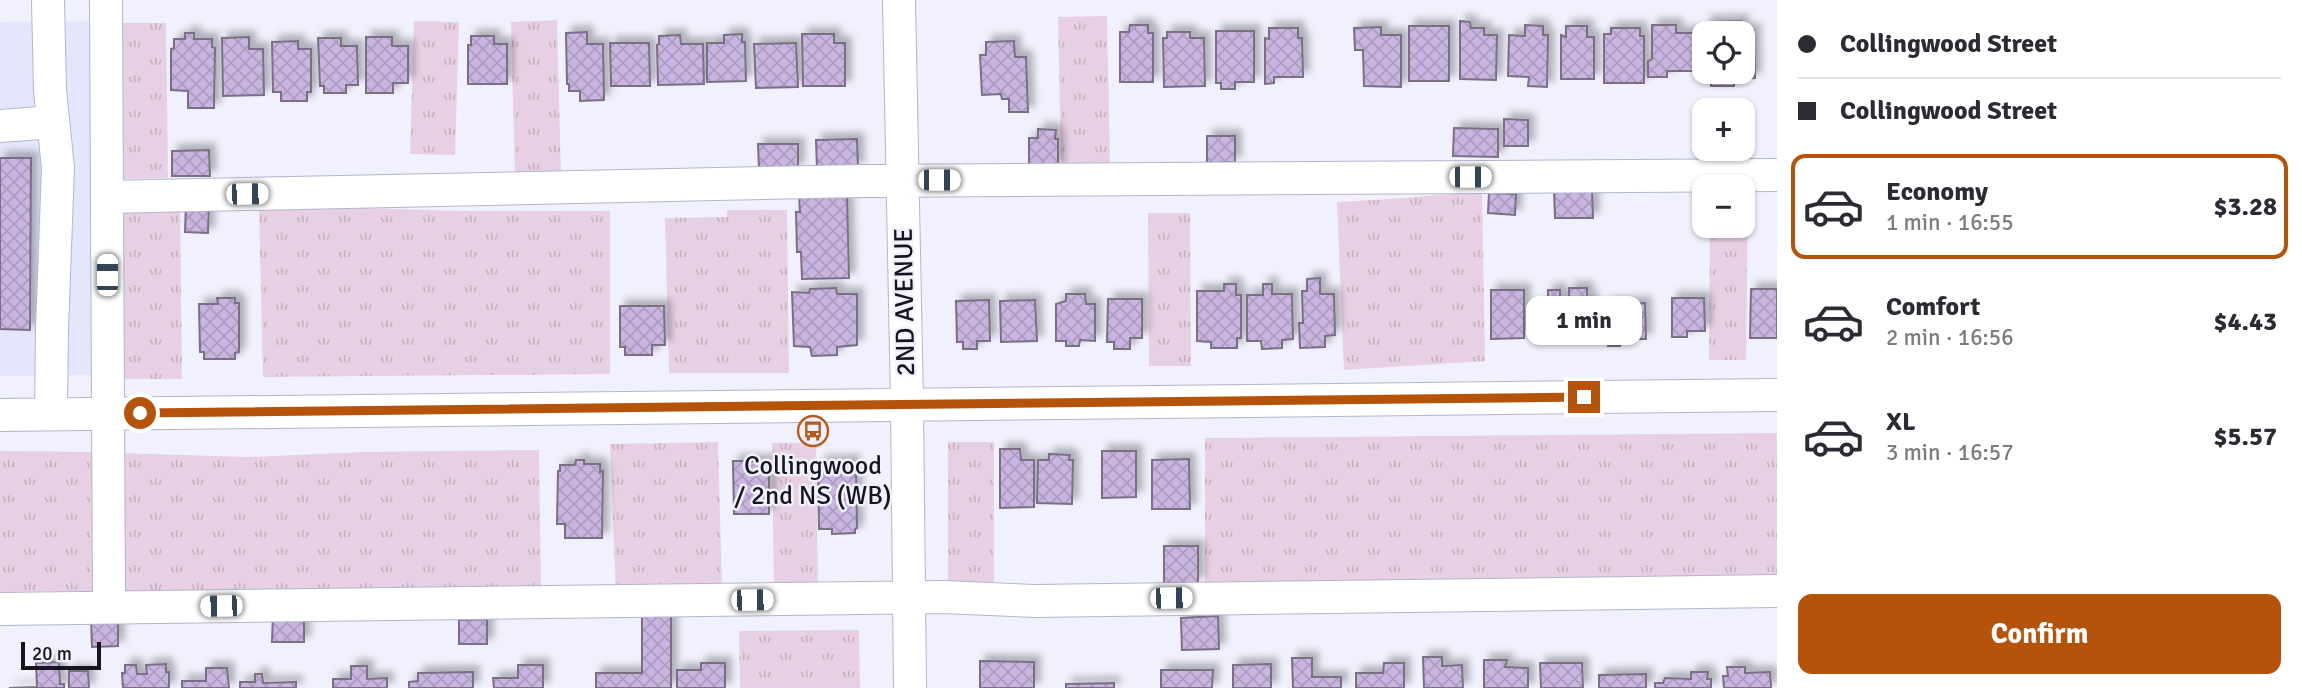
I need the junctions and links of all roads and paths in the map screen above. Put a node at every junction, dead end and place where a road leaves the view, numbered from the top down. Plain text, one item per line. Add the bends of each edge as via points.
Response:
1 (48, 0) edge
2 (106, 0) edge
3 (899, 0) edge
4 (53, 122) junction
5 (0, 126) edge
6 (1777, 175) edge
7 (903, 181) junction
8 (107, 197) junction
9 (1777, 396) edge
10 (907, 404) junction
11 (108, 413) junction
12 (51, 414) junction
13 (0, 415) edge
14 (1777, 591) edge
15 (909, 598) junction
16 (109, 607) junction
17 (0, 609) edge
18 (909, 688) edge

1 - 4 street
2 - 8 street
3 - 7 street, 2ND AVENUE
4 - 5 street
4 - 12 street via 58,168
6 - 7 street
7 - 8 street
7 - 10 street, 2ND AVENUE
8 - 11 street
9 - 10 street
10 - 11 street
10 - 15 street, 2ND AVENUE
11 - 12 street
11 - 16 street
12 - 13 street
14 - 15 street via 1035,601
15 - 16 street
15 - 18 street, 2ND AVENUE
16 - 17 street

